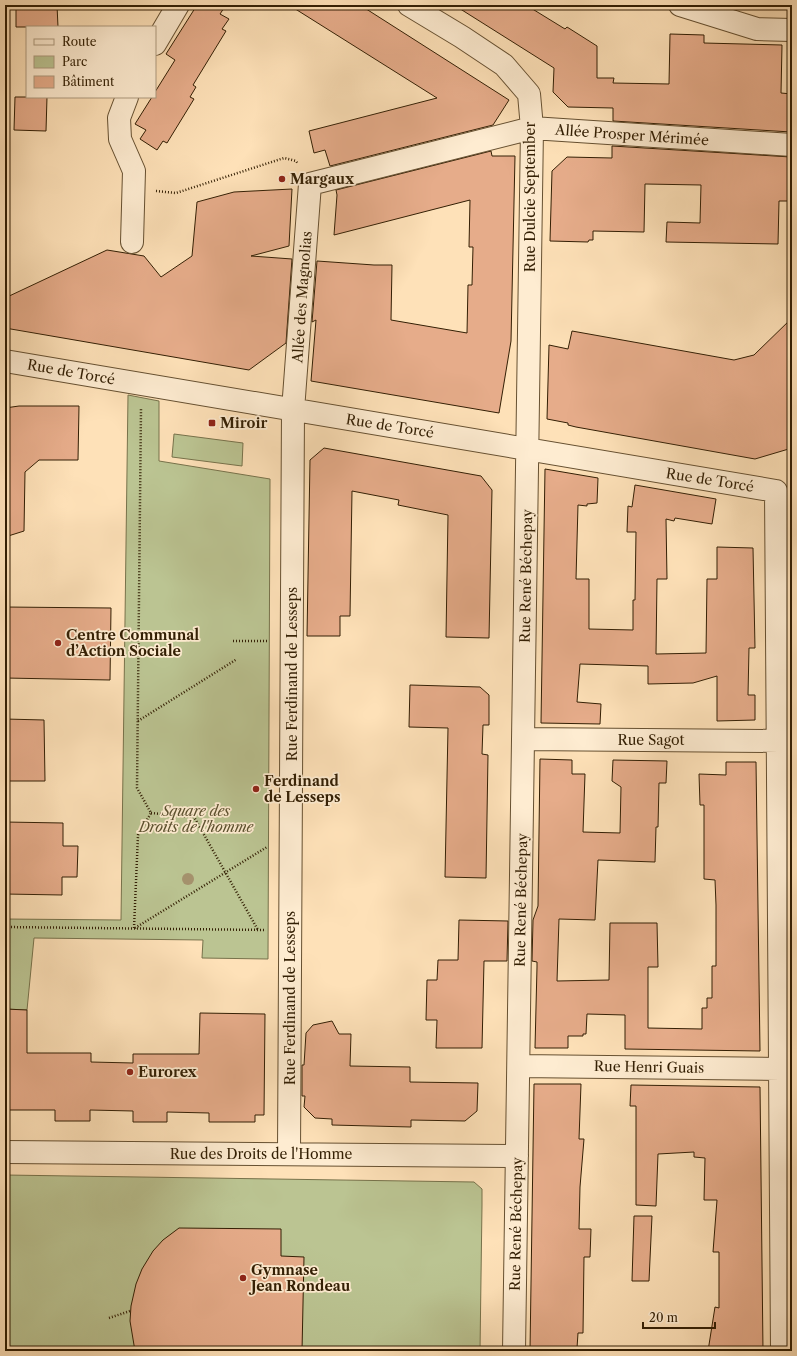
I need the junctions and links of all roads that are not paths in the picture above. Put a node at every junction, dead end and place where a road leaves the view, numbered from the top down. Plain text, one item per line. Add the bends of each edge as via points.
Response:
1 (178, 5) edge
2 (409, 5) edge
3 (680, 5) edge
4 (792, 30) edge
5 (156, 42) edge
6 (127, 98) edge
7 (532, 128) junction
8 (792, 145) edge
9 (310, 184) joint
10 (132, 242) dead end
11 (5, 361) edge
12 (293, 410) junction
13 (528, 449) junction
14 (784, 486) edge
15 (524, 739) junction
16 (778, 741) junction
17 (786, 951) edge
18 (786, 1043) edge
19 (519, 1066) junction
20 (780, 1069) junction
21 (5, 1152) edge
22 (289, 1154) junction
23 (517, 1156) junction
24 (514, 1351) edge
25 (782, 1351) edge

1 - 5 street
2 - 7 street, Rue Dulcie September via 504,65 529,94
3 - 4 street via 757,29
6 - 10 street via 119,118 120,139 134,171
7 - 8 street, Allée Prosper Mérimée
7 - 9 street, Allée Prosper Mérimée
7 - 13 street, Rue Dulcie September
9 - 12 street, Allée des Magnolias
11 - 12 street, Rue de Torcé
12 - 13 street, Rue de Torcé
12 - 22 street, Rue Ferdinand de Lesseps
13 - 14 street, Rue de Torcé
13 - 15 street, Rue René Béchepay
14 - 16 street
15 - 16 street, Rue Sagot
15 - 19 street, Rue René Béchepay
16 - 17 street
17 - 18 street
18 - 20 street
19 - 20 street, Rue Henri Guais
19 - 23 street, Rue René Béchepay
20 - 25 street
21 - 22 street, Rue des Droits de l'Homme
22 - 23 street, Rue des Droits de l'Homme
23 - 24 street, Rue René Béchepay

